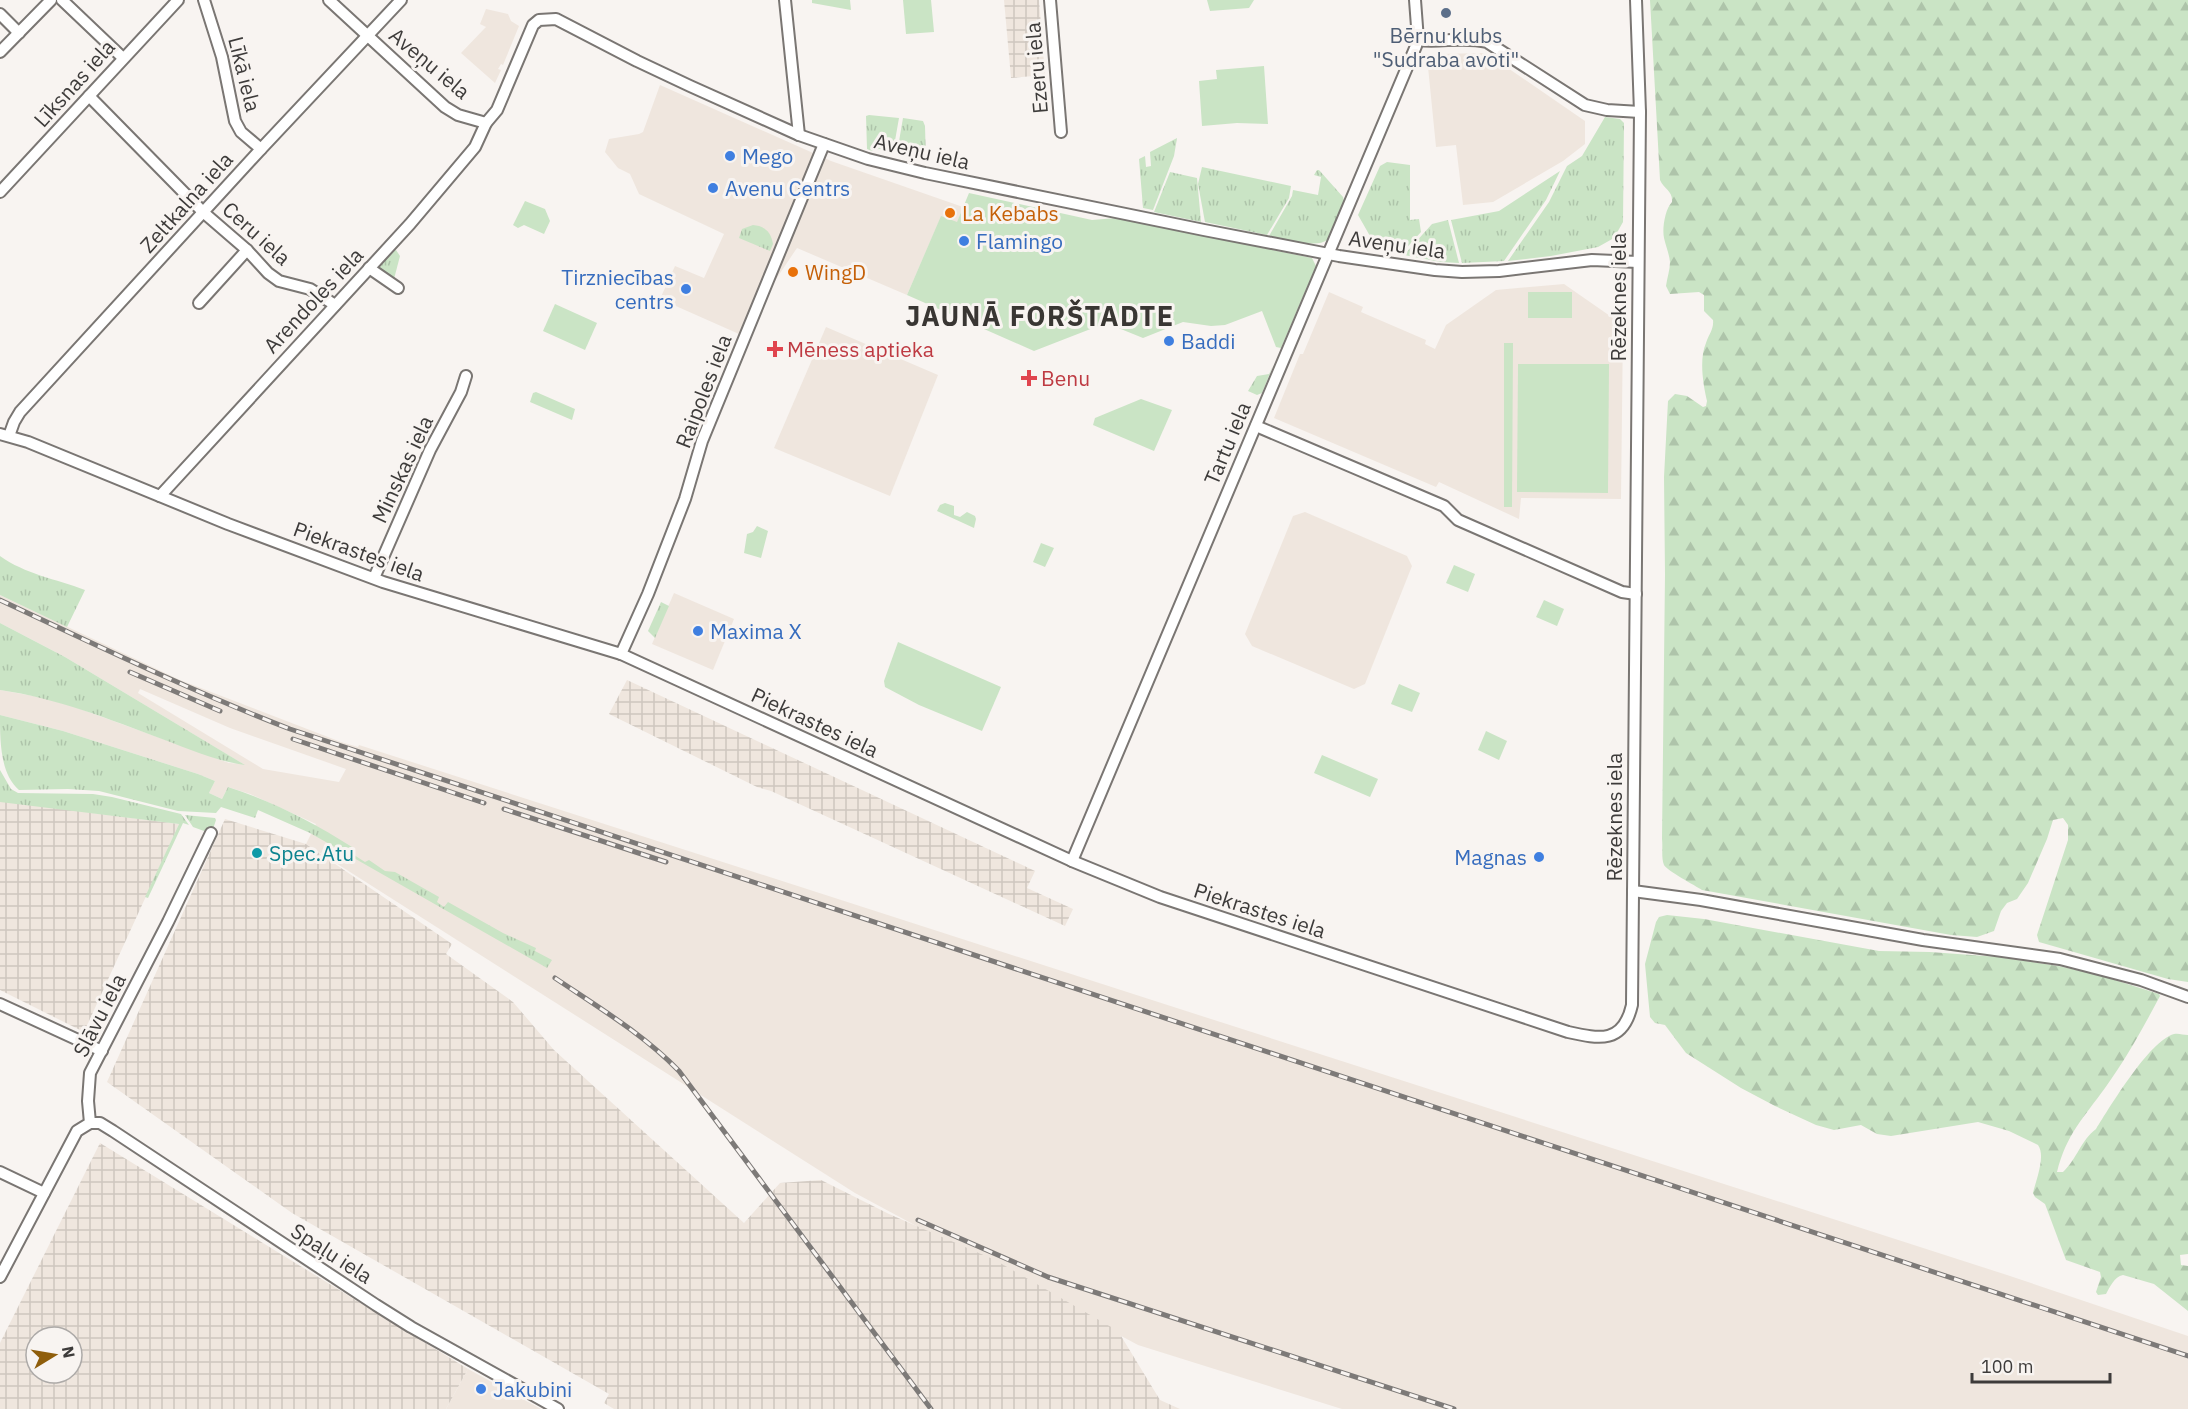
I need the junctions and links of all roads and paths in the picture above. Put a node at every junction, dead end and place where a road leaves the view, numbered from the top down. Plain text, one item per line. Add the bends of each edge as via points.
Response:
1 (51, 0) edge
2 (62, 0) edge
3 (178, 0) edge
4 (204, 0) edge
5 (329, 0) edge
6 (401, 0) edge
7 (785, 0) edge
8 (1050, 0) edge
9 (1414, 0) edge
10 (1636, 0) edge
11 (0, 14) edge
12 (19, 33) junction
13 (367, 36) junction
14 (1418, 40) junction
15 (0, 52) edge
16 (123, 58) junction
17 (88, 96) junction
18 (1640, 112) junction
19 (486, 123) junction
20 (1061, 132) dead end
21 (799, 135) junction
22 (824, 144) junction
23 (261, 149) junction
24 (0, 192) edge
25 (203, 212) junction
26 (247, 250) junction
27 (1328, 254) junction
28 (1638, 262) junction
29 (369, 268) junction
30 (398, 288) dead end
31 (199, 303) dead end
32 (335, 305) junction
33 (466, 376) dead end
34 (1256, 426) junction
35 (4, 435) edge
36 (160, 496) junction
37 (374, 578) junction
38 (1636, 594) junction
39 (621, 654) junction
40 (211, 833) dead end
41 (1072, 861) junction
42 (1633, 891) junction
43 (2188, 997) edge
44 (0, 1004) edge
45 (1615, 1035) joint
46 (102, 1051) junction
47 (90, 1123) junction
48 (0, 1172) edge
49 (44, 1193) junction
50 (0, 1277) edge
51 (558, 1409) edge

1 - 12 street
2 - 16 street
3 - 16 street, Līksnas iela
4 - 23 street, Līkā iela via 222,57 235,121 241,132
5 - 13 street, Aveņu iela
6 - 13 street, Zeltkalna iela
7 - 21 street
8 - 20 street, Ezeru iela
9 - 14 street
10 - 18 street, Rēzeknes iela
11 - 12 street
12 - 15 street
13 - 19 street, Aveņu iela via 445,107
13 - 23 street, Zeltkalna iela
14 - 18 street via 1469,38 1486,42 1585,105
14 - 27 street, Tartu iela
16 - 17 street, Līksnas iela
17 - 24 street, Līksnas iela
17 - 25 street, Ceru iela
18 - 28 street, Rēzeknes iela
19 - 21 street, Aveņu iela via 497,110 533,25 539,20 556,19 637,61
19 - 29 street, Arendoles iela via 475,147
21 - 22 street, Aveņu iela
22 - 27 street, Aveņu iela via 924,173
22 - 39 street, Raipoles iela via 702,441 685,499
23 - 25 street, Zeltkalna iela
25 - 26 street, Ceru iela
25 - 35 street, Zeltkalna iela via 20,412
26 - 31 street
26 - 32 street, Ceru iela via 279,281 310,289
27 - 28 street, Aveņu iela via 1462,272 1592,260
27 - 34 street, Tartu iela
28 - 38 street, Rēzeknes iela
29 - 30 street
29 - 32 street, Arendoles iela
32 - 36 street, Arendoles iela
33 - 37 street, Minskas iela
34 - 38 street via 1444,506 1468,525 1622,592
34 - 41 street, Tartu iela
35 - 36 street, Piekrastes iela
36 - 37 street, Piekrastes iela
37 - 39 street, Piekrastes iela
38 - 42 street, Rēzeknes iela
39 - 41 street, Piekrastes iela
40 - 46 street, Slāvu iela
41 - 45 street, Piekrastes iela via 1162,898 1568,1032
42 - 43 street via 2060,959
42 - 45 street, Rēzeknes iela via 1632,1005 1624,1027
44 - 46 street
46 - 47 street, Slāvu iela via 90,1073
47 - 49 street via 77,1131
47 - 51 street, Spaļu iela via 100,1123 113,1131 411,1327
48 - 49 street
49 - 50 street

